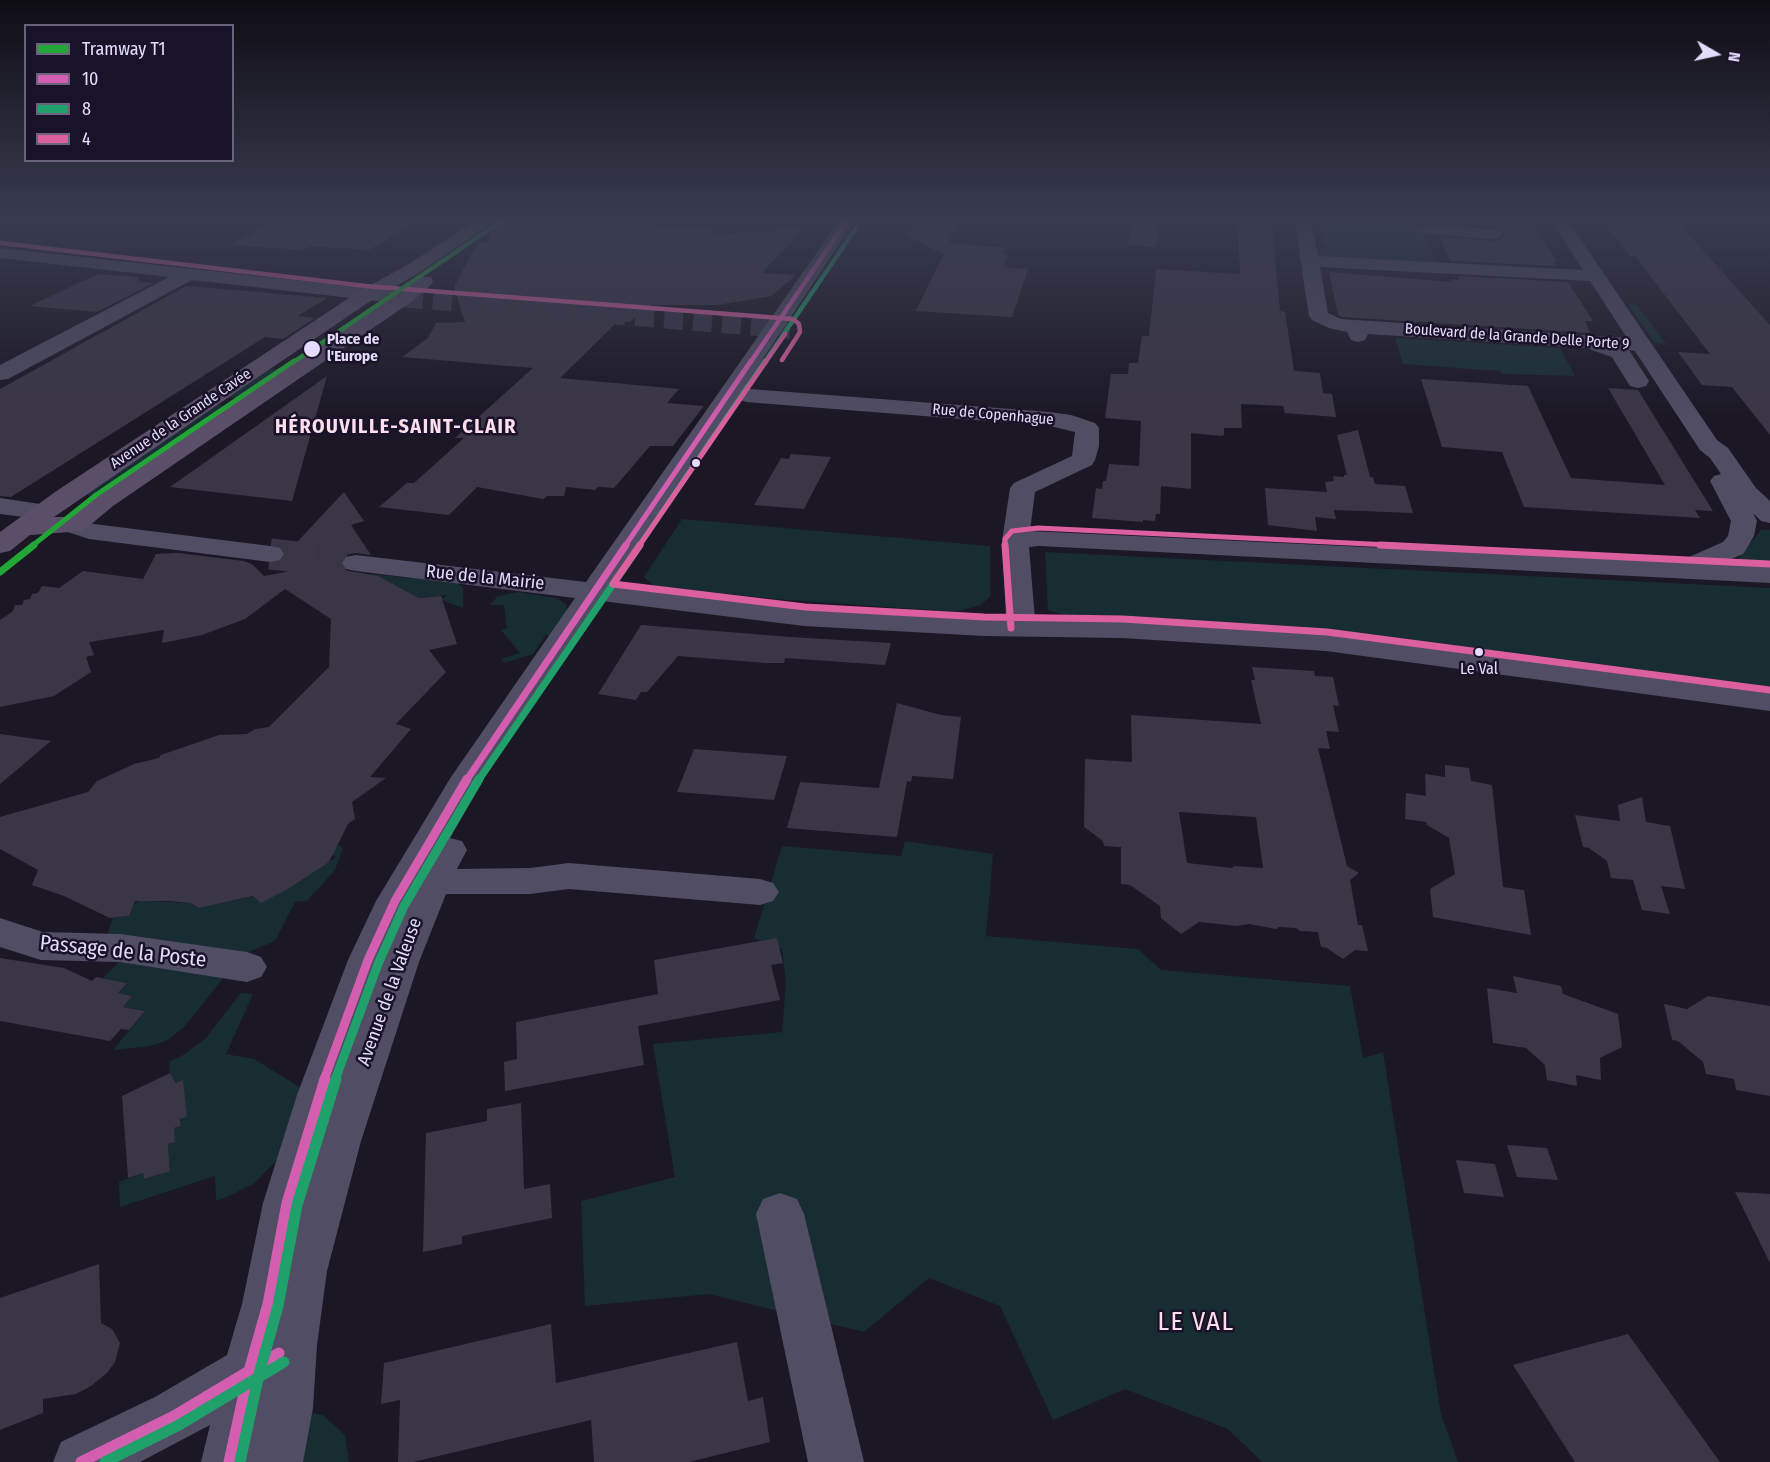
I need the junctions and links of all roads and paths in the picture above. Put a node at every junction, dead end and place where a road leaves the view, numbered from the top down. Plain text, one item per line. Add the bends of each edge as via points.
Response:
1 (166, 286) edge
2 (287, 286) edge
3 (382, 286) tunnel mouth
4 (417, 286) edge
5 (811, 286) edge
6 (1314, 286) edge
7 (1581, 286) edge
8 (1604, 286) edge
9 (365, 296) junction
10 (404, 298) junction
11 (1588, 298) dead end
12 (1604, 325) dead end
13 (1588, 341) junction
14 (1615, 343) junction
15 (1642, 345) junction
16 (0, 374) edge
17 (1638, 381) dead end
18 (740, 392) junction
19 (1711, 449) junction
20 (1770, 515) edge
21 (10, 524) edge
22 (74, 525) junction
23 (1015, 541) junction
24 (270, 554) tunnel mouth
25 (356, 563) tunnel mouth
26 (1683, 570) junction
27 (1770, 574) edge
28 (605, 593) junction
29 (1021, 627) junction
30 (1770, 701) edge
31 (421, 879) junction
32 (760, 892) dead end
33 (0, 932) edge
34 (247, 967) dead end
35 (780, 1214) dead end
36 (270, 1358) junction
37 (81, 1462) edge
38 (229, 1462) edge
39 (275, 1462) edge
40 (836, 1462) edge

1 - 16 street
2 - 9 street
3 - 9 main road, Avenue de la Grande Cavée
4 - 10 main road, Avenue de la Grande Cavée
5 - 18 street, Avenue de la Valeuse
6 - 13 street, Boulevard de la Grande Delle Porte 9 via 1319,316 1358,332
7 - 11 street
8 - 15 street
9 - 10 street
9 - 21 main road, Avenue de la Grande Cavée via 64,497
10 - 22 main road, Avenue de la Grande Cavée
12 - 14 street
13 - 14 street, Boulevard de la Grande Delle Porte 9
13 - 17 street via 1620,353
14 - 15 street, Boulevard de la Grande Delle Porte 9
15 - 19 street
18 - 23 street, Rue de Copenhague via 1050,420 1087,428 1083,460 1023,489
18 - 28 street, Avenue de la Valeuse
19 - 20 street via 1719,453 1747,493
19 - 26 street via 1704,452 1744,521 1741,536 1733,548
21 - 22 main road
22 - 24 street via 103,533
23 - 26 street via 1039,538
23 - 29 street
25 - 28 street, Rue de la Mairie
26 - 27 street
28 - 29 street, Rue de la Mairie via 804,617
28 - 31 street, Avenue de la Valeuse via 468,777
29 - 30 street, Rue de la Mairie via 1326,642
31 - 32 street via 530,881 569,876
31 - 36 street, Avenue de la Valeuse via 395,901 368,960 321,1088 287,1203 268,1304
33 - 34 street, Passage de la Poste via 40,946 120,948
35 - 40 street
36 - 37 street via 174,1416
36 - 38 street
36 - 39 street via 286,1408

